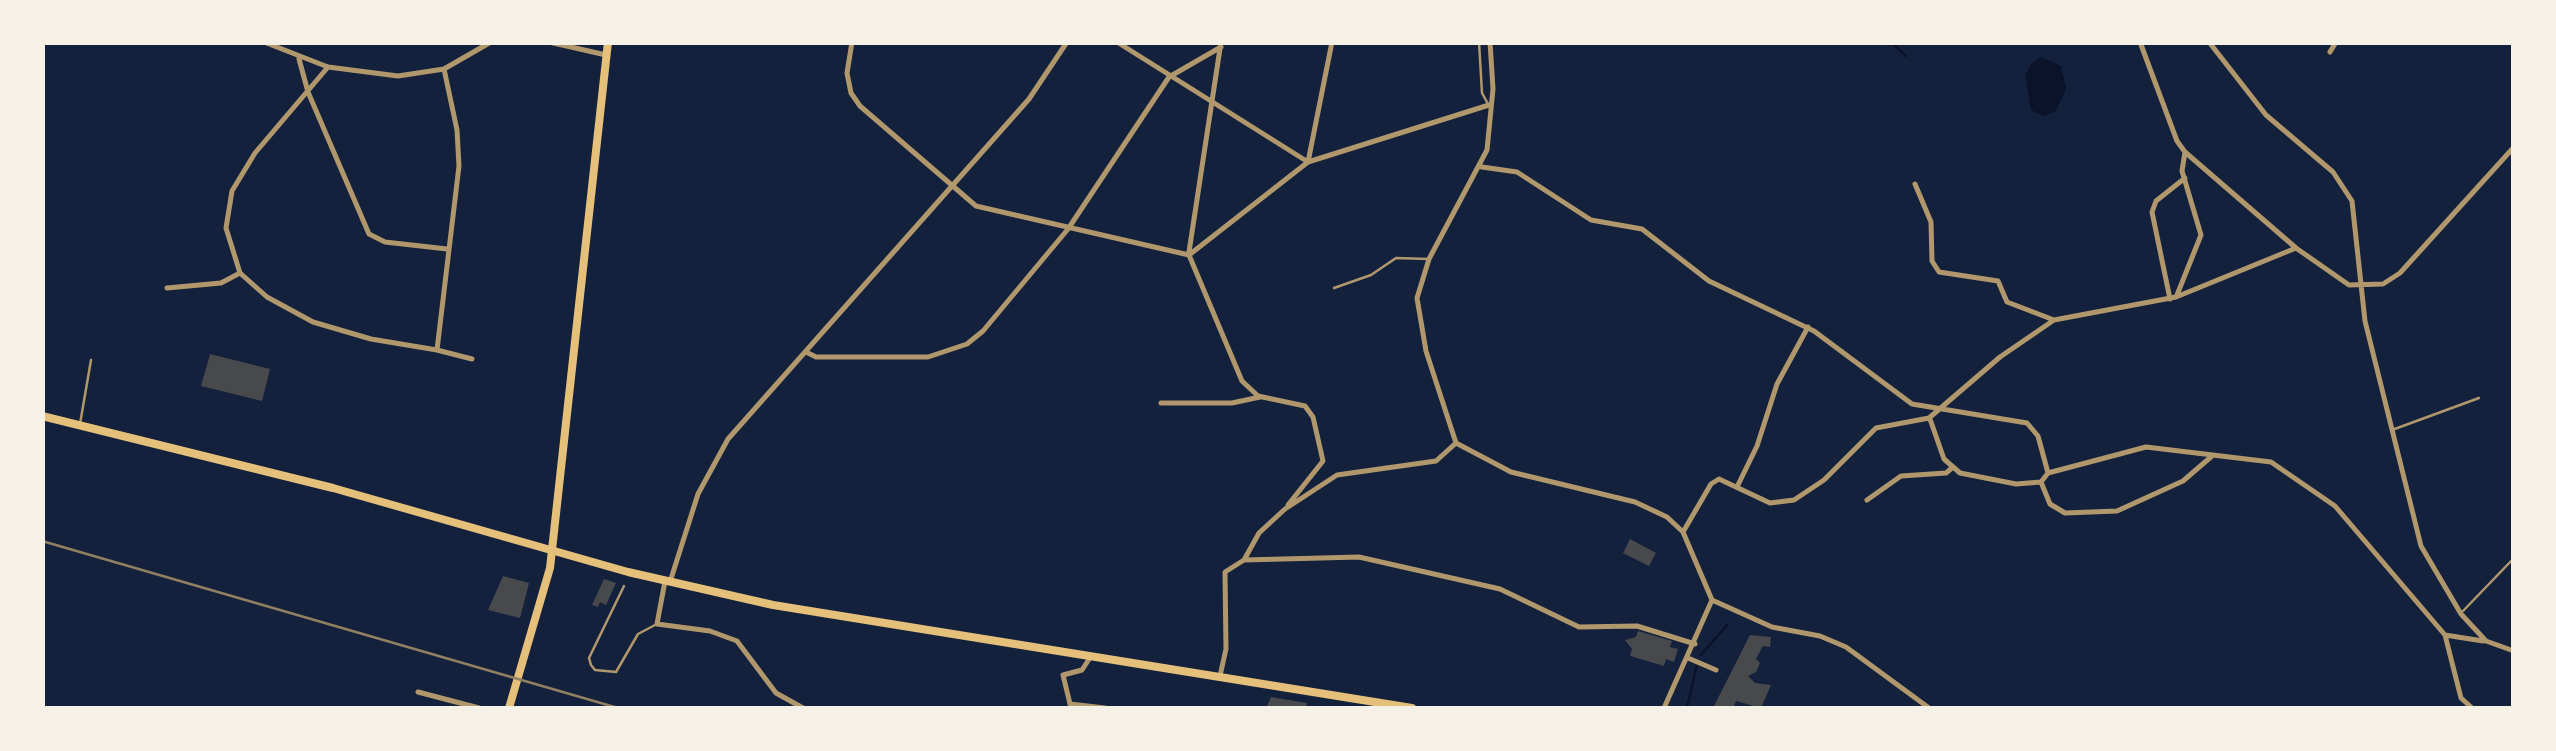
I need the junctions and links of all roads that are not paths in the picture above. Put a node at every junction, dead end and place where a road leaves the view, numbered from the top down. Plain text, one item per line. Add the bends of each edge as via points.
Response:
1 (264, 42) edge
2 (491, 42) edge
3 (549, 42) edge
4 (608, 42) edge
5 (852, 42) edge
6 (1067, 42) edge
7 (1117, 42) edge
8 (1332, 42) edge
9 (1479, 42) edge
10 (1490, 42) edge
11 (2140, 42) edge
12 (2209, 42) edge
13 (2336, 42) edge
14 (1221, 45) edge
15 (2330, 52) dead end
16 (606, 55) junction
17 (299, 58) junction
18 (328, 67) junction
19 (444, 70) junction
20 (1169, 78) junction
21 (308, 92) junction
22 (1488, 105) junction
23 (1215, 106) junction
24 (2514, 147) edge
25 (2185, 152) junction
26 (1308, 162) junction
27 (1481, 167) junction
28 (2185, 178) junction
29 (953, 183) junction
30 (1916, 184) dead end
31 (1068, 229) junction
32 (447, 248) junction
33 (2296, 248) junction
34 (1189, 255) junction
35 (1429, 259) junction
36 (240, 273) junction
37 (2362, 287) junction
38 (167, 288) dead end
39 (1334, 288) dead end
40 (2173, 298) junction
41 (2054, 320) junction
42 (1808, 327) junction
43 (437, 350) junction
44 (806, 352) junction
45 (472, 359) dead end
46 (91, 360) dead end
47 (1260, 396) junction
48 (2480, 398) dead end
49 (1161, 403) dead end
50 (1944, 408) junction
51 (42, 416) edge
52 (1929, 418) junction
53 (80, 425) junction
54 (2392, 430) junction
55 (1456, 442) junction
56 (2212, 456) junction
57 (1953, 467) junction
58 (2048, 473) junction
59 (2042, 482) junction
60 (1737, 487) junction
61 (1868, 500) dead end
62 (1285, 508) junction
63 (1683, 532) junction
64 (552, 550) junction
65 (2514, 558) edge
66 (1244, 560) junction
67 (668, 581) junction
68 (624, 586) dead end
69 (1712, 600) junction
70 (2461, 614) junction
71 (656, 624) junction
72 (2445, 634) junction
73 (2486, 641) junction
74 (1695, 644) junction
75 (2514, 651) edge
76 (1091, 656) junction
77 (1688, 658) junction
78 (1716, 670) dead end
79 (1220, 679) junction
80 (418, 692) dead end
81 (1071, 706) edge
82 (479, 708) edge
83 (509, 708) edge
84 (803, 708) edge
85 (1105, 708) edge
86 (1412, 708) edge
87 (1664, 708) edge
88 (1929, 708) edge
89 (2472, 708) edge

1 - 17 street
2 - 19 street
3 - 16 street
4 - 16 main road
5 - 29 street via 850,92 860,106
6 - 29 street via 1029,99
7 - 20 street
8 - 26 street
9 - 22 lane
10 - 22 street
11 - 25 street
12 - 37 street via 2266,115 2333,172 2352,201
13 - 15 street
14 - 20 street
14 - 23 street
16 - 64 main road
17 - 18 street
17 - 21 street
18 - 19 street via 398,76
18 - 21 street
19 - 32 street via 459,166
20 - 23 street
20 - 31 street
21 - 32 street via 369,234 384,242
21 - 36 street via 255,152 232,191 226,228
22 - 26 street
22 - 27 street via 1490,140
23 - 26 street
23 - 34 street
24 - 37 street via 2400,273
25 - 28 street
25 - 33 street
26 - 34 street
27 - 35 street
27 - 42 street via 1512,170 1591,220 1642,229 1708,282
28 - 40 street via 2201,235
28 - 40 street via 2152,212
29 - 31 street via 976,206
29 - 44 street
30 - 41 street via 1939,272 1998,281 2007,302
31 - 34 street
31 - 44 street via 984,331 962,347 928,357
32 - 43 street
33 - 37 street via 2348,285
33 - 40 street
34 - 47 street via 1242,380
35 - 39 lane via 1396,258
35 - 55 street via 1416,298
36 - 38 street via 222,283
36 - 43 street via 313,322
37 - 54 street
40 - 41 street
41 - 50 street
42 - 50 street via 1905,400
42 - 60 street via 1777,384
43 - 45 street
44 - 67 street via 721,450
46 - 53 lane
47 - 49 street via 1232,403
47 - 62 street via 1306,406 1320,440 1323,461
48 - 54 lane
50 - 52 street
50 - 58 street via 2027,423 2038,436
51 - 53 main road
52 - 57 street
52 - 60 street via 1876,428 1824,480 1786,504
53 - 64 main road
54 - 70 street via 2421,546
55 - 62 street via 1436,461 1337,475
55 - 63 street via 1511,472 1635,502
56 - 58 street via 2146,447
56 - 59 street via 2182,480 2117,511 2065,513 2050,504
56 - 72 street via 2271,462 2335,506
57 - 59 street via 2003,482
57 - 61 street via 1901,476
58 - 59 street
60 - 63 street via 1711,484
62 - 66 street via 1258,533
63 - 69 street
64 - 67 main road
64 - 83 main road
65 - 70 lane
66 - 74 street via 1359,557 1500,588 1579,628 1637,626
66 - 79 street via 1228,567 1223,581 1226,649
67 - 71 street
67 - 76 main road via 774,605
68 - 71 lane via 589,658 595,670 616,672 638,634
69 - 74 street
69 - 88 street via 1772,627 1846,648
70 - 73 street
71 - 84 street via 710,632 743,646 776,692
72 - 73 street
72 - 89 street via 2461,698
73 - 75 street
74 - 77 street
76 - 79 main road
76 - 81 street via 1082,670 1064,675
77 - 78 street
77 - 87 street
79 - 86 main road
80 - 82 street
81 - 85 street

